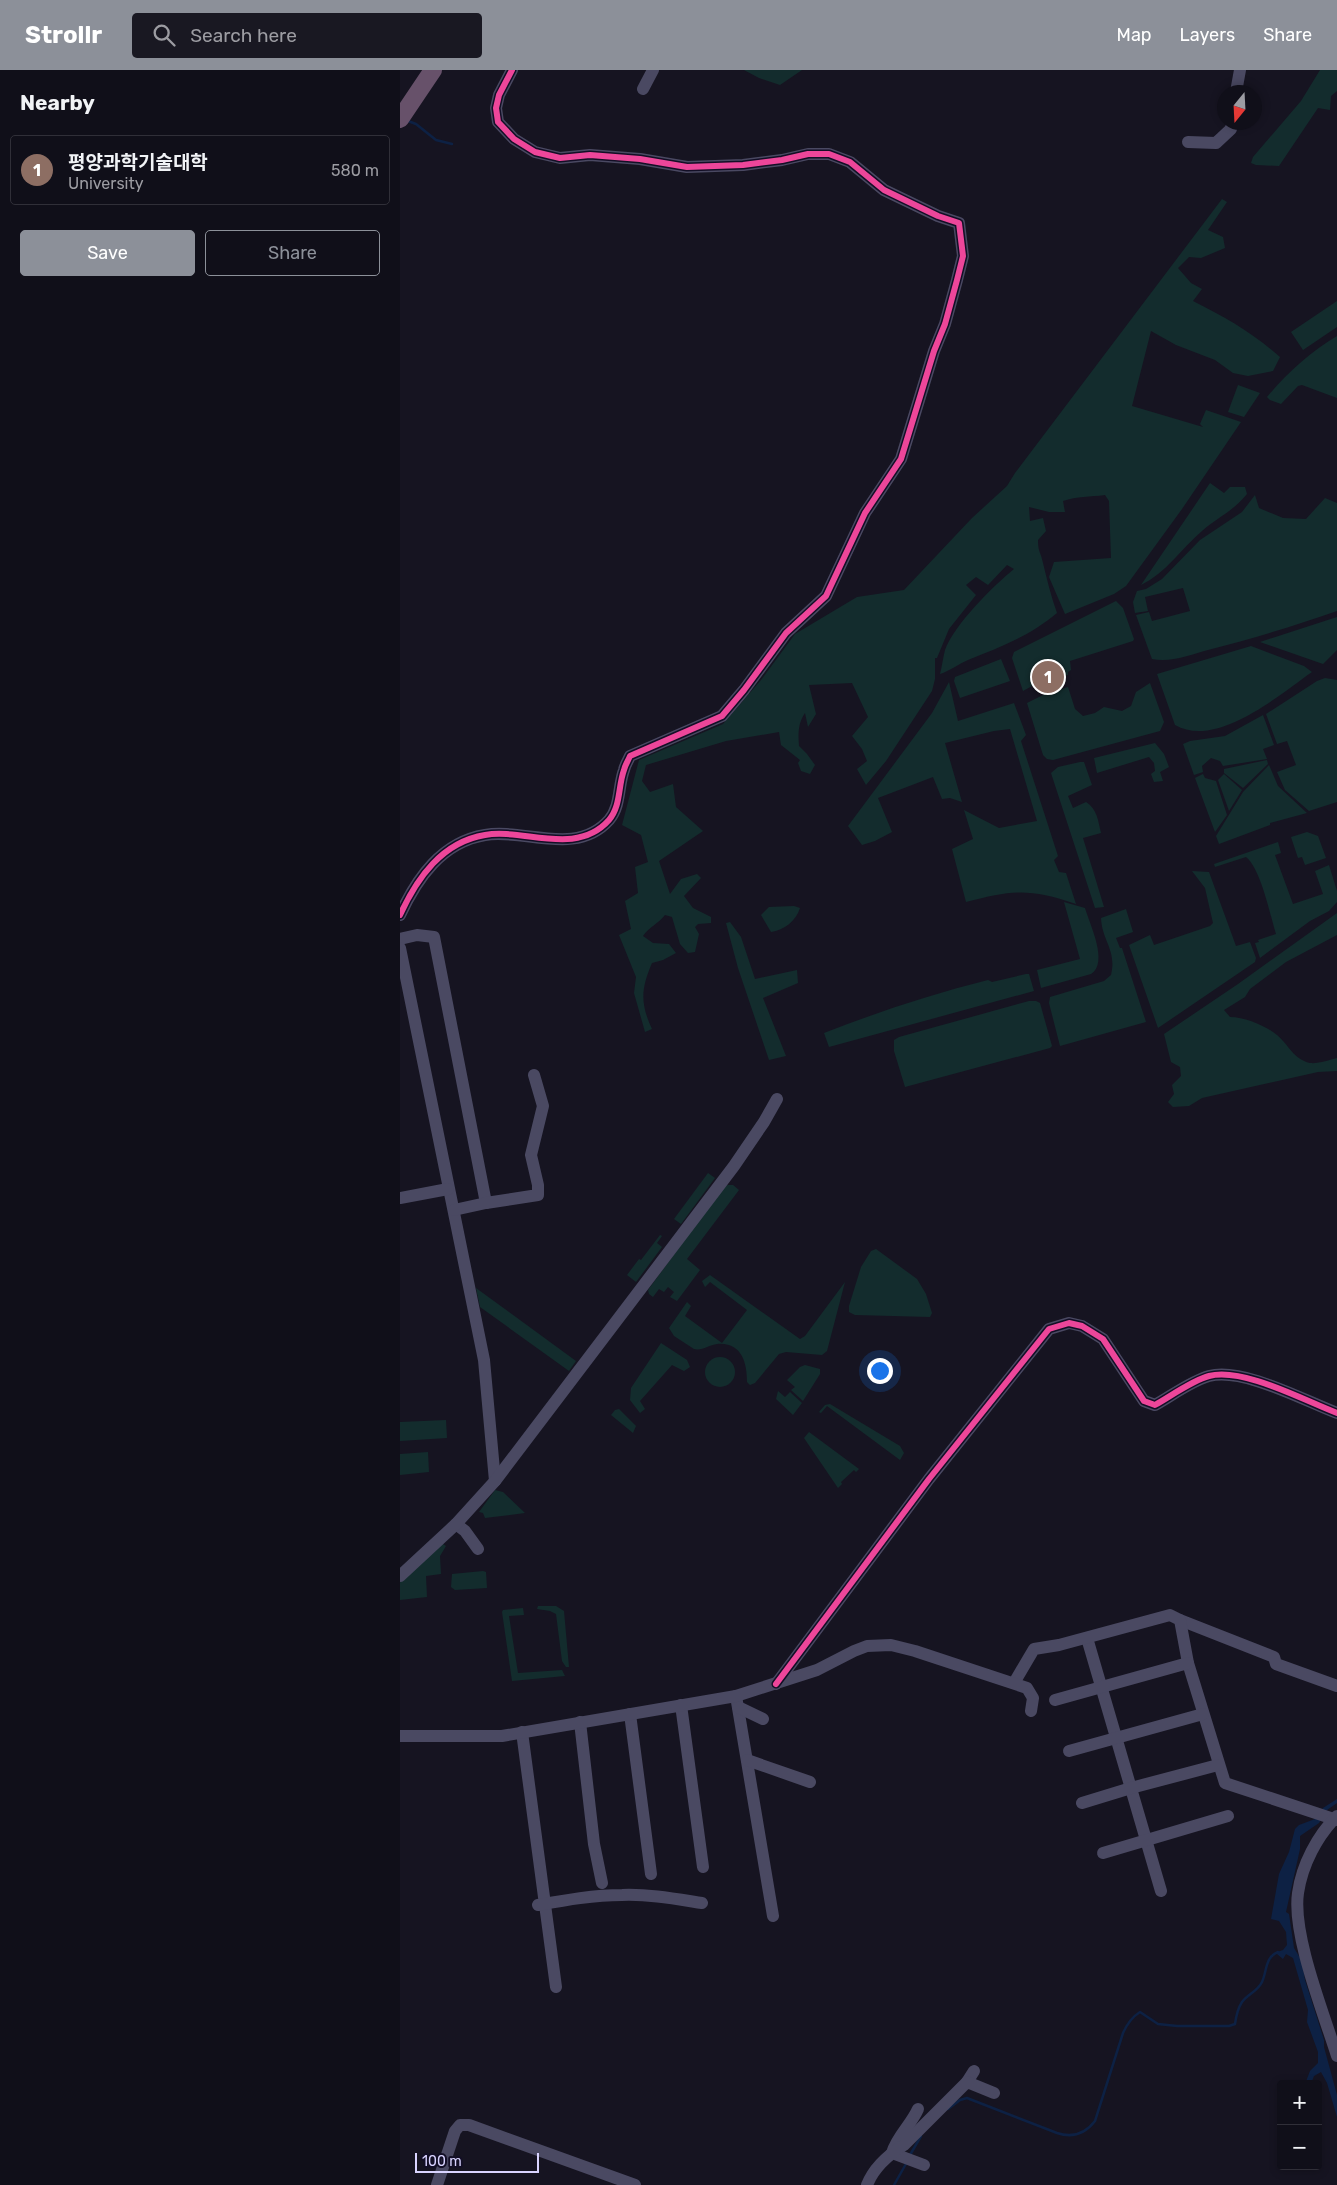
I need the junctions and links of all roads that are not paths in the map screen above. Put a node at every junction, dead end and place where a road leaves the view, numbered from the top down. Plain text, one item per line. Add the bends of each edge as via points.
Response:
1 (420, 70) edge
2 (433, 70) edge
3 (512, 70) edge
4 (653, 70) edge
5 (1240, 70) edge
6 (1237, 85) edge
7 (643, 89) dead end
8 (401, 111) edge
9 (1230, 130) edge
10 (1188, 142) dead end
11 (400, 914) edge
12 (400, 939) edge
13 (400, 948) edge
14 (534, 1075) dead end
15 (777, 1099) dead end
16 (448, 1189) junction
17 (400, 1198) edge
18 (486, 1203) junction
19 (454, 1210) junction
20 (1337, 1413) edge
21 (496, 1481) junction
22 (456, 1524) junction
23 (478, 1549) dead end
24 (400, 1576) edge
25 (1180, 1620) junction
26 (1087, 1638) junction
27 (1188, 1663) junction
28 (1014, 1683) junction
29 (776, 1684) junction
30 (1337, 1686) edge
31 (1102, 1688) junction
32 (1054, 1700) dead end
33 (737, 1702) junction
34 (681, 1705) junction
35 (1031, 1712) dead end
36 (630, 1714) junction
37 (1203, 1714) junction
38 (763, 1719) dead end
39 (580, 1722) junction
40 (522, 1732) junction
41 (400, 1736) edge
42 (1116, 1738) junction
43 (1069, 1751) dead end
44 (747, 1760) junction
45 (1218, 1766) junction
46 (810, 1782) dead end
47 (1131, 1788) junction
48 (1082, 1804) dead end
49 (1228, 1816) dead end
50 (1330, 1817) edge
51 (1146, 1839) junction
52 (1103, 1853) dead end
53 (703, 1867) dead end
54 (651, 1874) dead end
55 (602, 1883) dead end
56 (1161, 1891) dead end
57 (702, 1903) dead end
58 (541, 1904) junction
59 (773, 1916) dead end
60 (556, 1987) dead end
61 (1337, 2056) edge
62 (974, 2071) dead end
63 (967, 2082) junction
64 (994, 2093) dead end
65 (918, 2109) dead end
66 (892, 2153) junction
67 (924, 2165) dead end
68 (437, 2185) edge
69 (635, 2185) edge
70 (867, 2185) edge

1 - 8 highway
2 - 8 highway
3 - 11 street via 499,95 496,108 498,122 514,139 535,152 560,158 590,155 687,167 743,165 808,154 829,154 850,162 884,190 959,223 962,256 945,324 901,459 865,513 826,596 786,634 722,716 630,756 623,770 618,800 607,822 578,838 553,840 486,834 470,838 443,853 424,872
4 - 7 street
5 - 6 street
9 - 10 street via 1216,143
12 - 18 street via 434,936
13 - 16 street
14 - 18 street via 543,1106 531,1155 538,1195
15 - 21 street via 734,1166
16 - 17 street
16 - 19 street
18 - 19 street
19 - 21 street via 484,1360
20 - 29 street via 1258,1381 1220,1374 1208,1376 1155,1405 1144,1401 1103,1338 1082,1326 1069,1323 1049,1329 929,1479
21 - 22 street
22 - 23 street
22 - 24 street
25 - 26 street via 1170,1615
25 - 27 street
25 - 30 street via 1274,1657 1276,1664
26 - 28 street via 1034,1649
26 - 31 street
27 - 31 street
27 - 37 street
28 - 29 street via 891,1645 867,1646 817,1670
28 - 35 street via 1027,1688 1033,1698
29 - 33 street
31 - 32 street
31 - 42 street
33 - 34 street
33 - 38 street
33 - 44 street
34 - 36 street
34 - 53 street
36 - 39 street
36 - 54 street
37 - 42 street
37 - 45 street
39 - 40 street
39 - 55 street via 594,1844
40 - 41 street via 502,1736
40 - 58 street
42 - 43 street
42 - 47 street
44 - 46 street
44 - 59 street
45 - 47 street
45 - 50 street via 1225,1784
47 - 48 street
47 - 51 street
49 - 51 street
50 - 61 street via 1302,1877 1298,1904 1304,1949
51 - 52 street
51 - 56 street
57 - 58 street via 662,1896 624,1895
58 - 60 street
62 - 63 street
63 - 64 street
63 - 66 street
65 - 66 street via 895,2143
66 - 67 street
66 - 70 street via 872,2173
68 - 69 street via 455,2131 460,2125 469,2124

